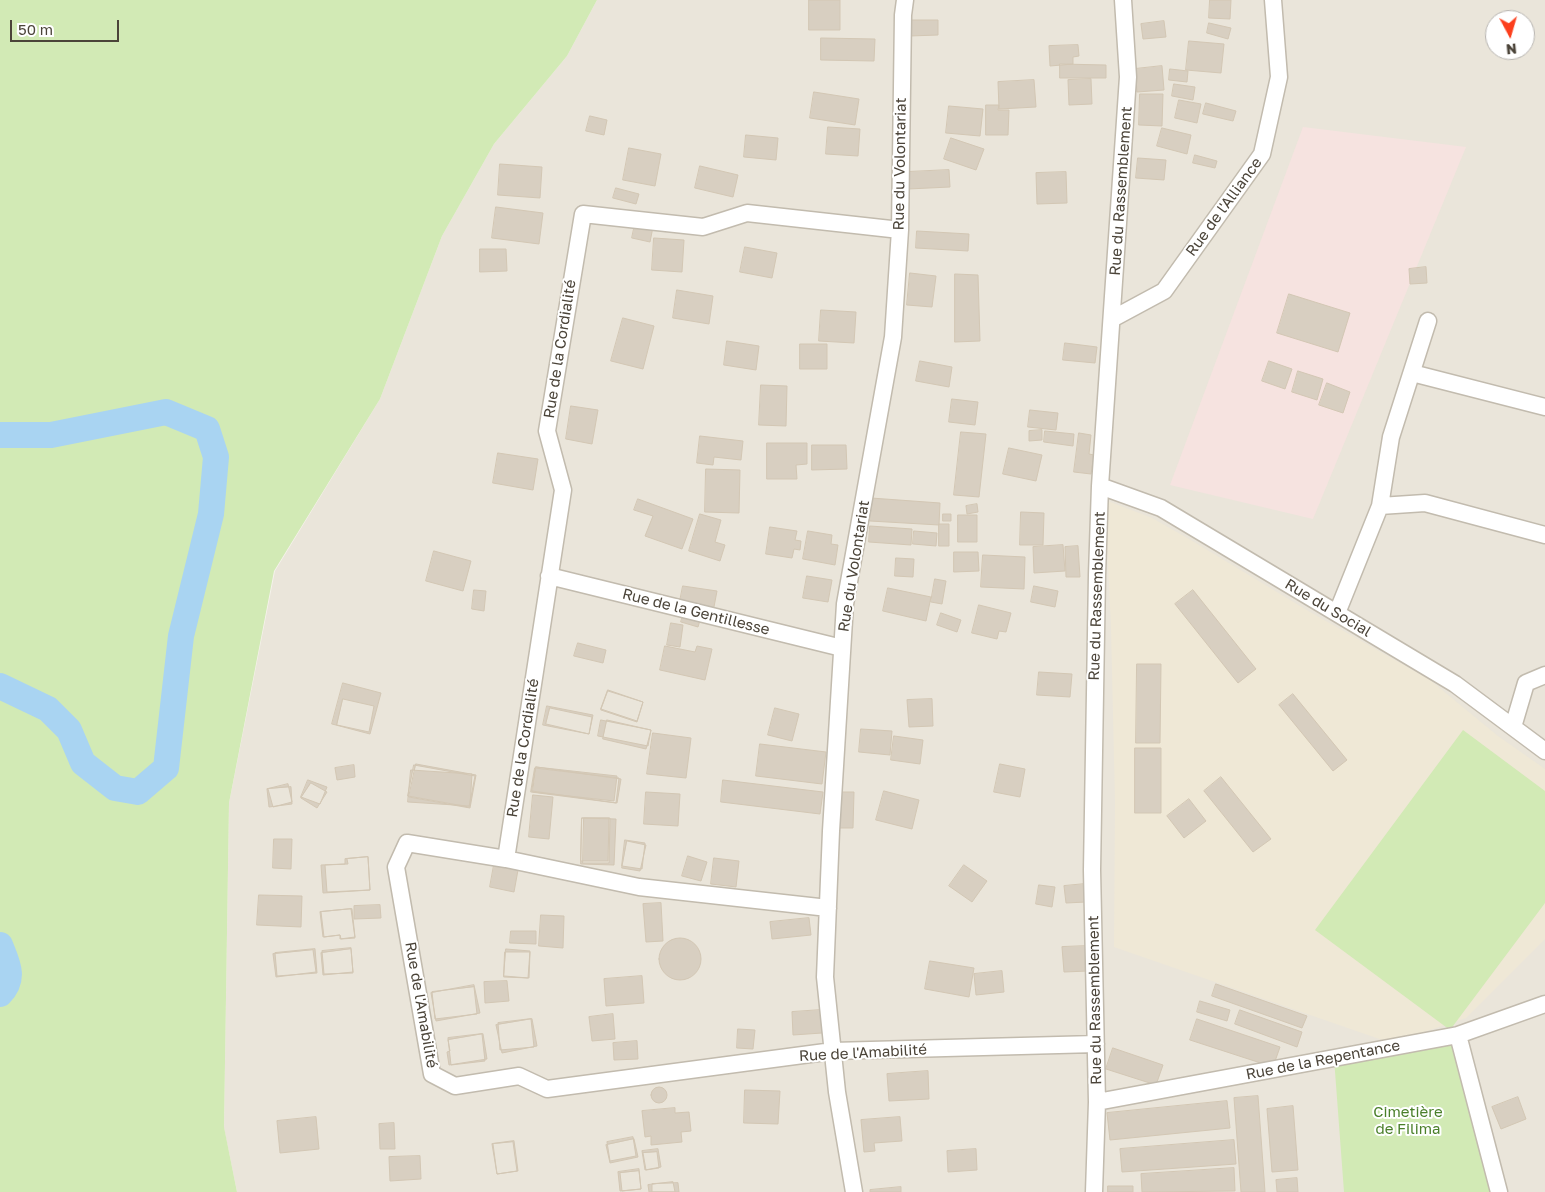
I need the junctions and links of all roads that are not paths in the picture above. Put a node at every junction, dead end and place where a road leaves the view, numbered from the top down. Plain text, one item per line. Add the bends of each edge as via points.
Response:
1 (905, 0) edge
2 (1123, 0) edge
3 (1273, 0) edge
4 (900, 230) junction
5 (1112, 319) junction
6 (1428, 321) dead end
7 (1412, 373) junction
8 (1545, 407) edge
9 (1100, 486) junction
10 (1380, 506) junction
11 (1545, 535) edge
12 (549, 576) junction
13 (1337, 613) junction
14 (842, 648) junction
15 (1545, 675) edge
16 (1513, 727) junction
17 (1545, 751) edge
18 (506, 859) junction
19 (828, 908) junction
20 (1545, 1004) edge
21 (1458, 1035) junction
22 (1096, 1044) junction
23 (833, 1051) junction
24 (1097, 1102) junction
25 (854, 1192) edge
26 (1094, 1192) edge
27 (1498, 1192) edge

1 - 4 street, Rue du Volontariat
2 - 5 street, Rue du Rassemblement via 1128,77
3 - 5 street, Rue de l'Alliance via 1279,77 1262,154 1164,291
4 - 12 street, Rue de la Cordialité via 747,213 703,227 583,214 547,431 563,490
4 - 14 street, Rue du Volontariat via 893,337 845,604
5 - 9 street, Rue du Rassemblement
6 - 7 street
7 - 8 street
7 - 10 street via 1391,438
9 - 13 street, Rue du Social via 1161,508
9 - 22 street, Rue du Rassemblement via 1092,870
10 - 11 street via 1425,503
10 - 13 street
12 - 14 street, Rue de la Gentillesse
12 - 18 street, Rue de la Cordialité
13 - 16 street, Rue du Social via 1455,684
14 - 19 street, Rue du Volontariat
15 - 16 street via 1526,683
16 - 17 street, Rue du Social
18 - 19 street, Rue de l'Amabilité via 639,888
18 - 23 street, Rue de l'Amabilité via 407,843 396,867 432,1074 455,1086 520,1076 547,1089
19 - 23 street, Rue du Volontariat via 825,977
20 - 21 street, Rue de la Repentance
21 - 24 street, Rue de la Repentance
21 - 27 street
22 - 23 street, Rue de l'Amabilité
22 - 24 street, Rue du Rassemblement
23 - 25 street, Rue du Volontariat
24 - 26 street, Rue du Rassemblement

